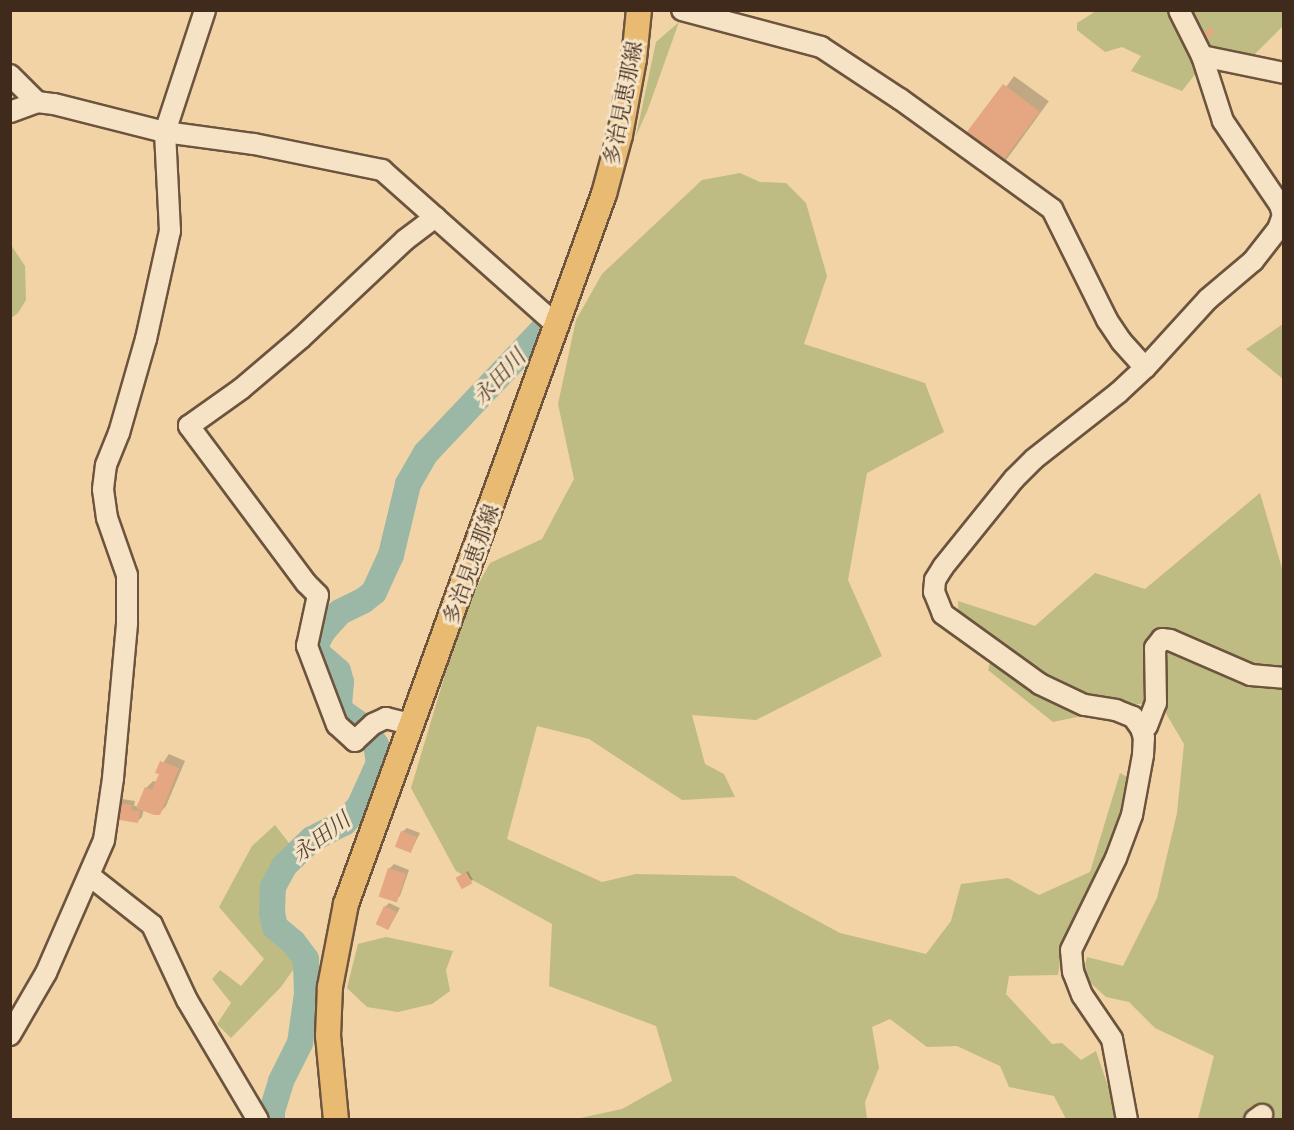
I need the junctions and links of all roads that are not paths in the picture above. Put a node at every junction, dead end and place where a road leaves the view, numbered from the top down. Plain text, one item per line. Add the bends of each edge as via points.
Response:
1 (205, 10) edge
2 (639, 10) edge
3 (1179, 10) edge
4 (688, 11) edge
5 (1202, 56) junction
6 (1284, 73) edge
7 (10, 75) edge
8 (37, 102) junction
9 (10, 112) edge
10 (165, 132) junction
11 (435, 217) junction
12 (558, 326) junction
13 (1144, 368) junction
14 (1284, 678) edge
15 (410, 724) junction
16 (1141, 728) junction
17 (90, 876) junction
18 (10, 1035) edge
19 (258, 1119) edge
20 (336, 1119) edge
21 (1127, 1119) edge

1 - 10 street
2 - 12 main road, 多治見恵那線 via 617,148
3 - 5 street
4 - 13 street via 821,47 1053,208 1107,320
5 - 6 street
5 - 13 street via 1222,121 1283,215 1278,229 1253,261 1208,299
7 - 8 street
8 - 9 street
8 - 10 street
10 - 11 street via 254,144 382,170
10 - 17 street via 170,231 146,339 106,465 103,489 107,518 127,575 127,622 104,840
11 - 12 street
11 - 15 street via 266,367 189,426 318,595 307,646 337,725 355,741 386,718
12 - 15 main road, 多治見恵那線
13 - 16 street via 1014,479 943,567 935,580 934,592 943,614 1040,684 1084,705 1134,717
14 - 16 street via 1251,675 1162,639 1155,648 1155,703 1147,726
15 - 20 main road, 多治見恵那線 via 346,904 337,945 328,1036
16 - 21 street via 1143,755 1132,815 1116,858 1071,950 1073,972 1082,995 1112,1038
17 - 18 street via 46,973
17 - 19 street via 152,926 187,1000

